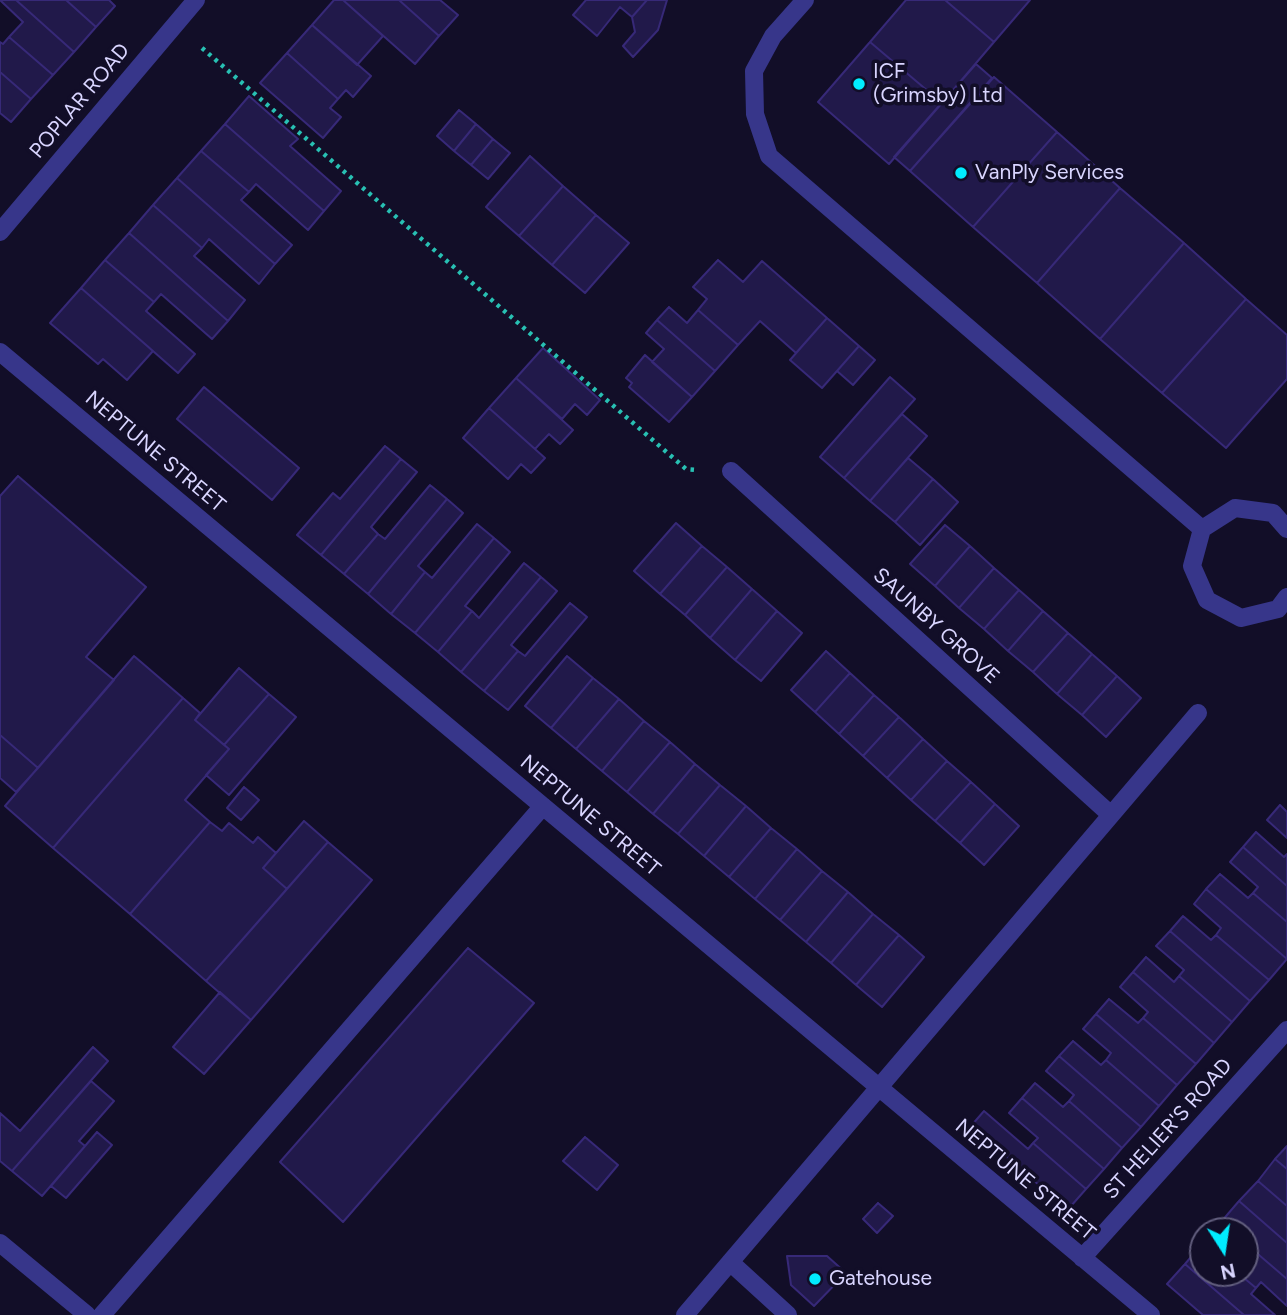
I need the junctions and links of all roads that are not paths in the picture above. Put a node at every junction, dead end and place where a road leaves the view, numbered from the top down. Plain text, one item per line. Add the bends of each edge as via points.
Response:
1 (196, 0) edge
2 (805, 0) edge
3 (0, 232) edge
4 (0, 352) edge
5 (731, 471) road end
6 (1287, 528) edge
7 (1202, 529) junction
8 (1287, 597) edge
9 (1198, 713) dead end
10 (543, 807) junction
11 (1111, 815) junction
12 (1287, 1030) edge
13 (879, 1088) junction
14 (0, 1243) edge
15 (1083, 1258) junction
16 (730, 1262) junction
17 (87, 1315) edge
18 (102, 1315) edge
19 (685, 1315) edge
20 (788, 1315) edge
21 (1151, 1315) edge

1 - 3 street, POPLAR ROAD
2 - 7 street via 773,36 754,71 755,114 769,156
4 - 10 street, NEPTUNE STREET
5 - 11 street, SAUNBY GROVE
6 - 7 street via 1273,513 1235,508
7 - 8 street via 1192,566 1207,600 1241,618 1278,609
9 - 11 street
10 - 13 street, NEPTUNE STREET
10 - 18 street
11 - 13 street
12 - 15 street, ST HELIER'S ROAD
13 - 15 street, NEPTUNE STREET
13 - 16 street
14 - 17 street
15 - 21 street, NEPTUNE STREET
16 - 19 street
16 - 20 street

